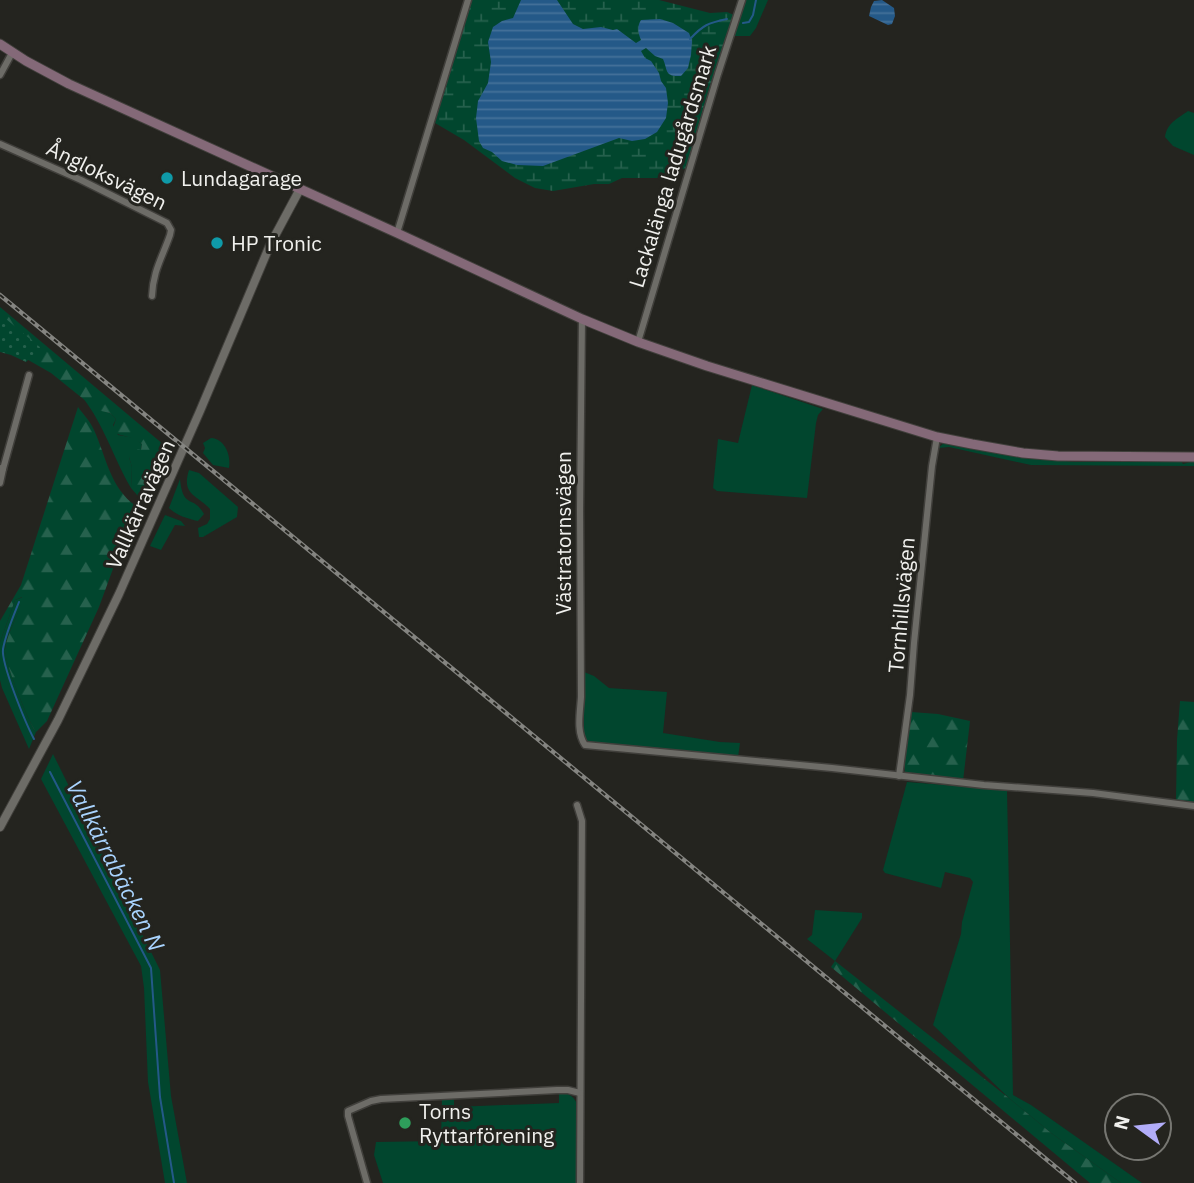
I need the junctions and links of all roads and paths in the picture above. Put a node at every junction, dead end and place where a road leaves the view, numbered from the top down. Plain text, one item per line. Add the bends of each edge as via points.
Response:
1 (468, 0) edge
2 (742, 0) edge
3 (0, 44) edge
4 (12, 53) junction
5 (0, 75) edge
6 (0, 144) edge
7 (300, 189) junction
8 (397, 233) junction
9 (152, 296) dead end
10 (582, 319) junction
11 (638, 342) junction
12 (29, 374) dead end
13 (937, 437) junction
14 (1194, 457) edge
15 (2, 468) edge
16 (0, 482) edge
17 (900, 776) junction
18 (577, 805) dead end
19 (1194, 806) edge
20 (0, 827) edge
21 (580, 1093) junction
22 (367, 1183) edge
23 (580, 1183) edge

1 - 8 street
2 - 11 street, Lackalänga ladugårdsmark
3 - 4 main road
4 - 5 street
4 - 7 main road via 58,79
6 - 9 street, Ångloksvägen via 167,223 170,235 156,269
7 - 8 main road
7 - 20 street, Vallkärravägen via 270,246 119,594
8 - 10 main road
10 - 11 main road
10 - 17 street, Västratornsvägen via 582,741 585,745
11 - 13 main road
12 - 15 street
13 - 14 main road via 1058,456
13 - 17 street, Tornhillsvägen
15 - 16 street
17 - 19 street
18 - 21 street via 582,821
21 - 22 street via 557,1090 371,1101 348,1111
21 - 23 street

